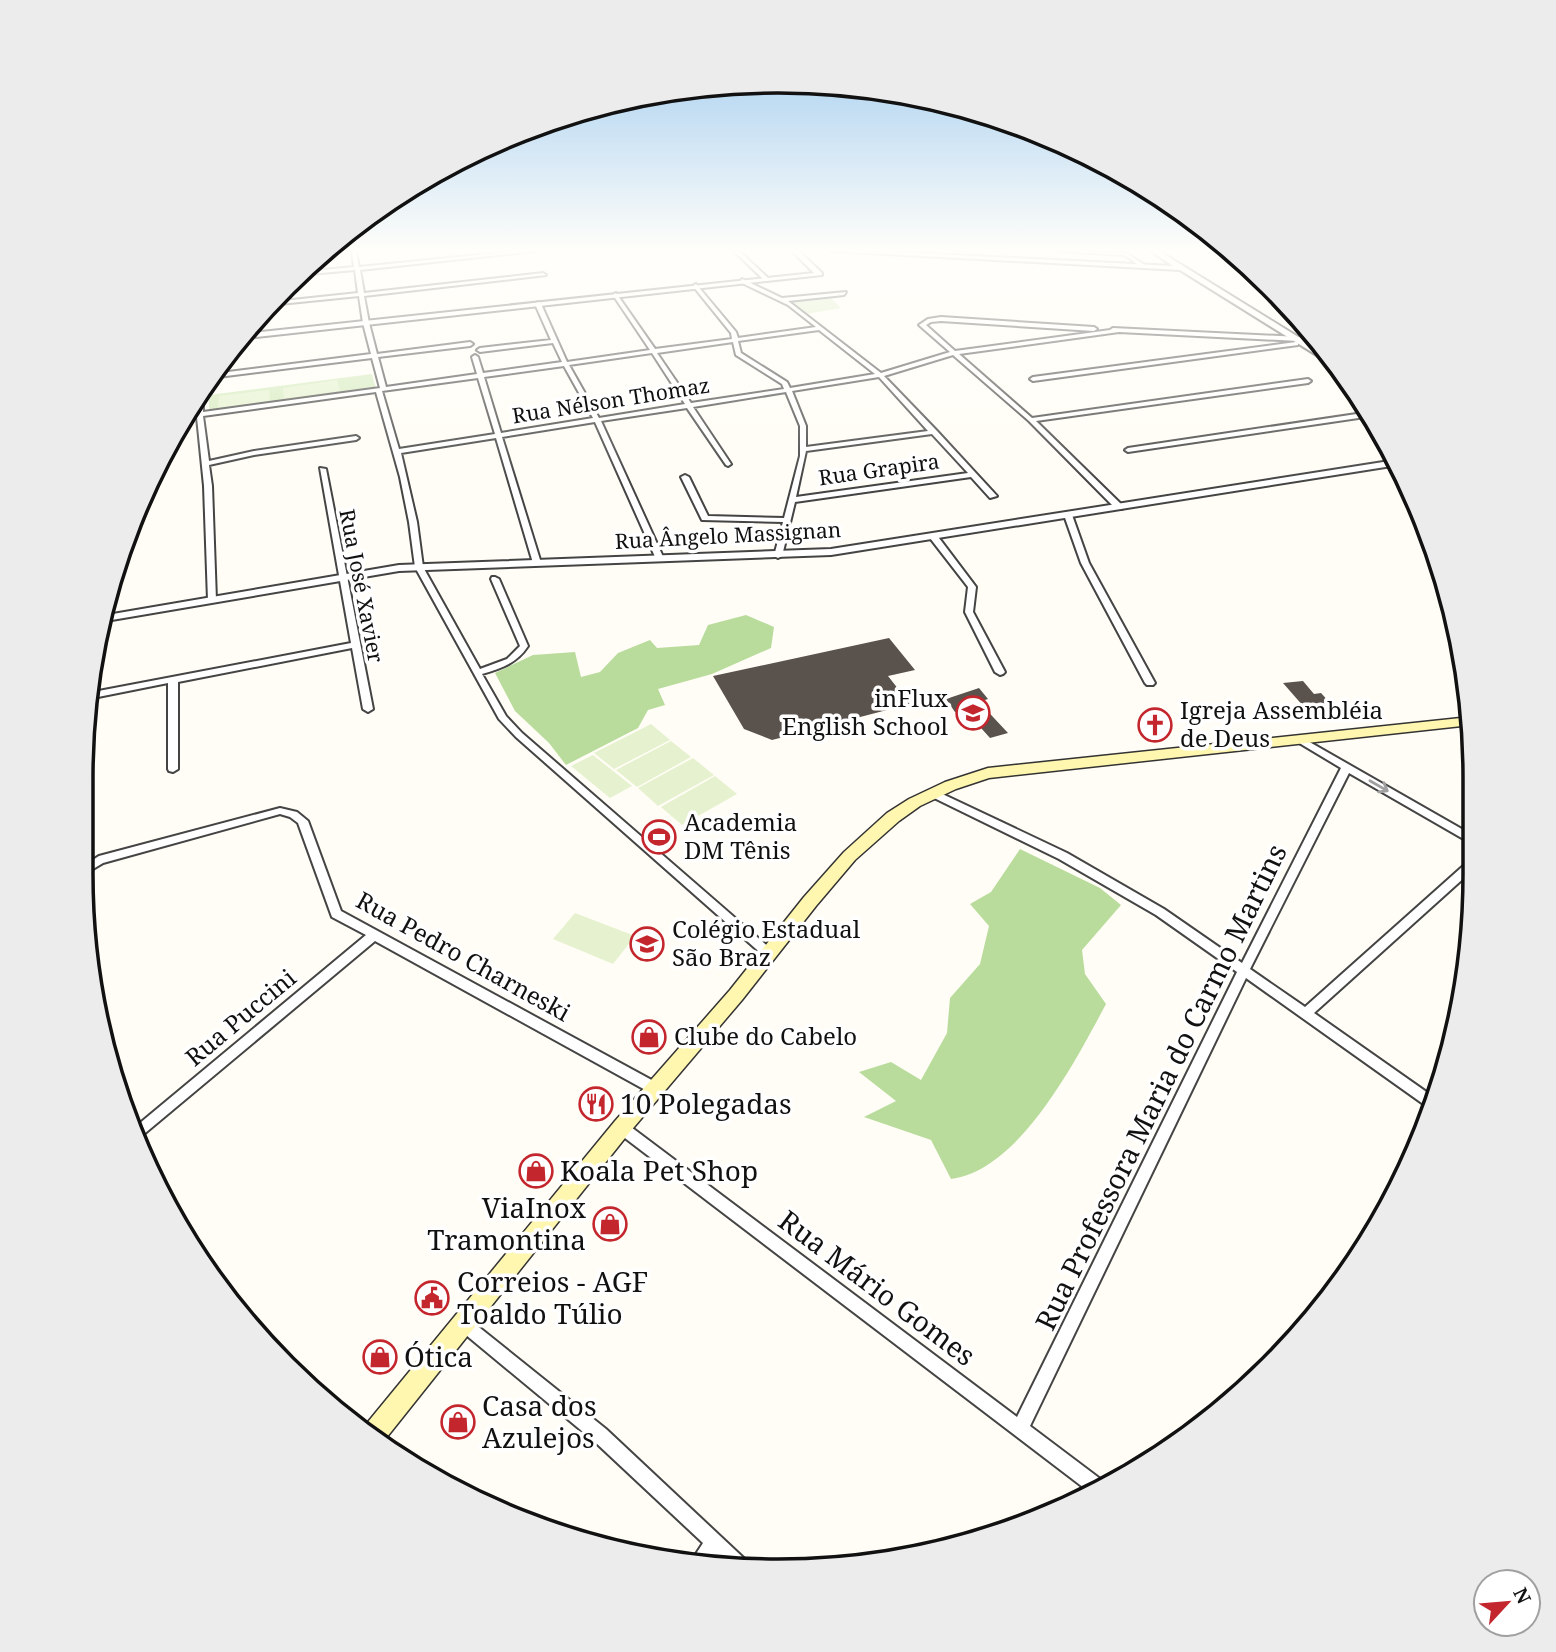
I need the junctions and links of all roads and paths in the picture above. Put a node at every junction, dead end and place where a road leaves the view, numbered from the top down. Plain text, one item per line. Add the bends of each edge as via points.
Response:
1 (320, 328) edge
2 (367, 328) edge
3 (549, 328) edge
4 (637, 328) edge
5 (730, 328) edge
6 (820, 328) joint
7 (925, 328) edge
8 (1071, 328) edge
9 (1281, 328) edge
10 (1118, 331) junction
11 (255, 335) edge
12 (737, 340) junction
13 (555, 341) junction
14 (1302, 341) junction
15 (470, 344) dead end
16 (1310, 346) edge
17 (480, 350) dead end
18 (653, 352) junction
19 (953, 353) junction
20 (375, 355) junction
21 (474, 357) dead end
22 (565, 363) junction
23 (224, 374) edge
24 (880, 375) junction
25 (478, 376) junction
26 (1033, 379) dead end
27 (1308, 381) dead end
28 (381, 390) junction
29 (790, 390) junction
30 (689, 405) junction
31 (200, 410) edge
32 (197, 415) edge
33 (200, 415) junction
34 (1359, 416) edge
35 (597, 420) junction
36 (1031, 420) junction
37 (935, 432) junction
38 (498, 437) junction
39 (356, 438) dead end
40 (803, 449) junction
41 (1128, 450) dead end
42 (398, 451) junction
43 (206, 464) junction
44 (728, 464) dead end
45 (1387, 465) edge
46 (322, 470) dead end
47 (971, 475) junction
48 (685, 477) dead end
49 (993, 496) dead end
50 (792, 500) junction
51 (1119, 507) junction
52 (1068, 515) junction
53 (786, 520) junction
54 (933, 536) junction
55 (778, 556) junction
56 (660, 559) junction
57 (537, 563) junction
58 (419, 567) junction
59 (341, 578) junction
60 (495, 579) dead end
61 (212, 600) junction
62 (112, 617) edge
63 (355, 645) junction
64 (478, 672) junction
65 (1000, 672) dead end
66 (173, 681) junction
67 (1150, 683) dead end
68 (98, 694) edge
69 (368, 709) dead end
70 (1461, 722) edge
71 (1299, 739) junction
72 (1347, 767) junction
73 (173, 769) dead end
74 (932, 793) junction
75 (1463, 835) edge
76 (93, 864) edge
77 (1463, 873) edge
78 (374, 934) junction
79 (768, 953) junction
80 (1244, 970) junction
81 (1306, 1013) junction
82 (654, 1088) junction
83 (1425, 1098) edge
84 (622, 1128) junction
85 (142, 1129) edge
86 (465, 1325) junction
87 (377, 1429) edge
88 (1020, 1429) junction
89 (1092, 1483) edge
90 (715, 1543) junction
91 (705, 1555) edge
92 (731, 1558) edge

1 - 11 street
2 - 20 street
3 - 13 street
4 - 18 street
5 - 12 street
6 - 12 street
6 - 24 street
7 - 19 street
8 - 10 street
9 - 14 street
10 - 14 street
10 - 19 street, Rua Nélson Thomaz
12 - 18 street
12 - 29 street via 738,354 775,375
13 - 17 street
13 - 22 street
14 - 16 street
14 - 26 street
15 - 20 street
18 - 22 street
18 - 30 street
19 - 24 street, Rua Nélson Thomaz
19 - 36 street
20 - 23 street
20 - 28 street
21 - 25 street
22 - 25 street
22 - 35 street
24 - 29 street, Rua Nélson Thomaz
24 - 37 street
25 - 28 street
25 - 38 street
27 - 36 street
28 - 33 street
28 - 42 street
29 - 30 street, Rua Nélson Thomaz
29 - 40 street via 803,426
30 - 35 street, Rua Nélson Thomaz
30 - 44 street
31 - 33 street
32 - 33 street
33 - 43 street
34 - 41 street
35 - 38 street, Rua Nélson Thomaz
35 - 56 street
36 - 51 street
37 - 40 street
37 - 47 street
38 - 42 street, Rua Nélson Thomaz
38 - 57 street
39 - 43 street
40 - 50 street
42 - 58 street
43 - 61 street
45 - 51 street, Rua Ângelo Massignan
46 - 59 street, Rua José Xavier
47 - 49 street
47 - 50 street, Rua Grapira
48 - 53 street via 705,518
50 - 53 street
51 - 52 street, Rua Ângelo Massignan
52 - 54 street, Rua Ângelo Massignan
52 - 67 street via 1085,563
53 - 55 street
54 - 55 street, Rua Ângelo Massignan
54 - 65 street via 972,587 969,612
55 - 56 street, Rua Ângelo Massignan
56 - 57 street, Rua Ângelo Massignan
57 - 58 street, Rua Ângelo Massignan
58 - 59 street, Rua Ângelo Massignan
58 - 64 street
59 - 61 street, Rua Ângelo Massignan
59 - 63 street, Rua José Xavier
60 - 64 street via 524,646 509,662
61 - 62 street, Rua Ângelo Massignan
63 - 66 street
63 - 69 street, Rua José Xavier
64 - 79 street via 502,717 519,735
66 - 68 street
66 - 73 street
70 - 71 main road
71 - 72 street
71 - 74 main road via 988,773
72 -> 75 street
72 - 80 street, Rua Professora Maria do Carmo Martins
74 - 79 main road via 867,840
74 - 80 street via 1063,856 1160,912
76 - 78 street, Rua Pedro Charneski via 280,811 293,814 303,821 336,914
77 - 81 street
78 - 82 street, Rua Pedro Charneski
78 - 85 street, Rua Puccini
79 - 82 main road
80 - 81 street
80 - 88 street, Rua Professora Maria do Carmo Martins
81 - 83 street
82 - 84 main road
84 - 86 main road
84 - 88 street, Rua Mário Gomes
86 - 87 main road
86 - 90 street via 600,1435
88 - 89 street, Rua Mário Gomes
90 - 91 street
90 - 92 street

